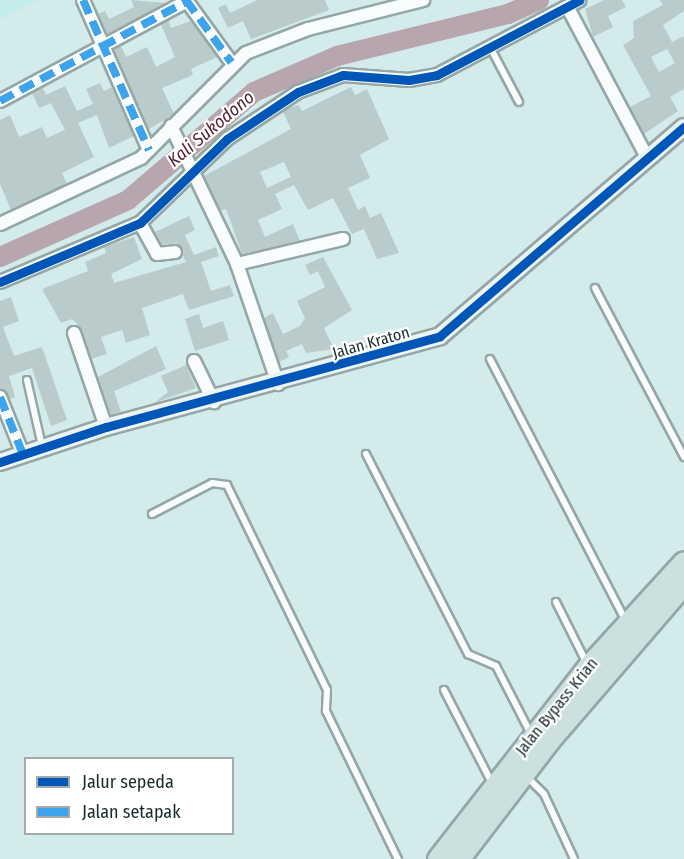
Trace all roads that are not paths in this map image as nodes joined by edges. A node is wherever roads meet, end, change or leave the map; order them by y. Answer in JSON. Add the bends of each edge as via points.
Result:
{"nodes":[{"id":1,"x":83,"y":0,"type":"edge"},
{"id":2,"x":423,"y":0,"type":"edge"},
{"id":3,"x":580,"y":0,"type":"edge"},
{"id":4,"x":186,"y":1,"type":"edge"},
{"id":5,"x":568,"y":8,"type":"junction"},
{"id":6,"x":104,"y":46,"type":"junction"},
{"id":7,"x":490,"y":47,"type":"junction"},
{"id":8,"x":231,"y":62,"type":"junction"},
{"id":9,"x":0,"y":101,"type":"edge"},
{"id":10,"x":519,"y":102,"type":"dead end"},
{"id":11,"x":684,"y":127,"type":"edge"},
{"id":12,"x":173,"y":130,"type":"junction"},
{"id":13,"x":149,"y":150,"type":"junction"},
{"id":14,"x":648,"y":159,"type":"junction"},
{"id":15,"x":195,"y":167,"type":"junction"},
{"id":16,"x":140,"y":223,"type":"junction"},
{"id":17,"x":0,"y":224,"type":"edge"},
{"id":18,"x":343,"y":239,"type":"dead end"},
{"id":19,"x":175,"y":252,"type":"dead end"},
{"id":20,"x":237,"y":264,"type":"junction"},
{"id":21,"x":0,"y":282,"type":"edge"},
{"id":22,"x":596,"y":288,"type":"dead end"},
{"id":23,"x":74,"y":333,"type":"dead end"},
{"id":24,"x":490,"y":359,"type":"dead end"},
{"id":25,"x":194,"y":361,"type":"dead end"},
{"id":26,"x":27,"y":380,"type":"dead end"},
{"id":27,"x":278,"y":384,"type":"junction"},
{"id":28,"x":0,"y":397,"type":"edge"},
{"id":29,"x":214,"y":402,"type":"junction"},
{"id":30,"x":106,"y":427,"type":"junction"},
{"id":31,"x":42,"y":446,"type":"junction"},
{"id":32,"x":21,"y":452,"type":"junction"},
{"id":33,"x":366,"y":454,"type":"dead end"},
{"id":34,"x":684,"y":458,"type":"edge"},
{"id":35,"x":0,"y":462,"type":"edge"},
{"id":36,"x":152,"y":514,"type":"dead end"},
{"id":37,"x":684,"y":562,"type":"edge"},
{"id":38,"x":684,"y":583,"type":"edge"},
{"id":39,"x":556,"y":602,"type":"dead end"},
{"id":40,"x":626,"y":622,"type":"junction"},
{"id":41,"x":588,"y":667,"type":"junction"},
{"id":42,"x":444,"y":690,"type":"dead end"},
{"id":43,"x":532,"y":736,"type":"junction"},
{"id":44,"x":523,"y":774,"type":"junction"},
{"id":45,"x":494,"y":787,"type":"junction"},
{"id":46,"x":398,"y":859,"type":"edge"},
{"id":47,"x":438,"y":859,"type":"edge"},
{"id":48,"x":458,"y":859,"type":"edge"},
{"id":49,"x":574,"y":859,"type":"edge"}],
"edges":[{"from":1,"to":6,"type":"street"},
{"from":2,"to":8,"type":"street","via":[[285,36]]},
{"from":3,"to":5,"type":"street"},
{"from":4,"to":6,"type":"street"},
{"from":4,"to":8,"type":"street"},
{"from":5,"to":7,"type":"street"},
{"from":5,"to":14,"type":"street"},
{"from":6,"to":9,"type":"street"},
{"from":6,"to":13,"type":"street"},
{"from":7,"to":10,"type":"lane"},
{"from":7,"to":15,"type":"street","via":[[428,78],[353,75],[322,80],[227,139]]},
{"from":8,"to":12,"type":"street"},
{"from":11,"to":14,"type":"street","name":"Jalan Kraton"},
{"from":12,"to":13,"type":"street"},
{"from":12,"to":15,"type":"street"},
{"from":13,"to":17,"type":"street","via":[[76,193]]},
{"from":14,"to":27,"type":"street","name":"Jalan Kraton","via":[[440,336]]},
{"from":15,"to":16,"type":"street"},
{"from":15,"to":20,"type":"street"},
{"from":16,"to":19,"type":"street","via":[[157,254]]},
{"from":16,"to":21,"type":"street"},
{"from":18,"to":20,"type":"street"},
{"from":20,"to":27,"type":"street"},
{"from":22,"to":34,"type":"lane"},
{"from":23,"to":30,"type":"street"},
{"from":24,"to":40,"type":"lane"},
{"from":25,"to":29,"type":"street"},
{"from":26,"to":31,"type":"lane"},
{"from":27,"to":29,"type":"street","name":"Jalan Kraton"},
{"from":28,"to":32,"type":"street"},
{"from":29,"to":30,"type":"street","name":"Jalan Kraton"},
{"from":30,"to":31,"type":"street","name":"Jalan Kraton"},
{"from":31,"to":32,"type":"street","name":"Jalan Kraton"},
{"from":32,"to":35,"type":"street","name":"Jalan Kraton"},
{"from":33,"to":43,"type":"lane","via":[[468,654],[496,666]]},
{"from":36,"to":46,"type":"lane","via":[[212,483],[226,485],[327,690],[326,711]]},
{"from":37,"to":40,"type":"highway","name":"Jalan Bypass Krian"},
{"from":38,"to":44,"type":"highway","name":"Jalan Bypass Krian"},
{"from":39,"to":41,"type":"lane"},
{"from":40,"to":41,"type":"highway","name":"Jalan Bypass Krian"},
{"from":41,"to":43,"type":"highway","name":"Jalan Bypass Krian"},
{"from":42,"to":45,"type":"lane"},
{"from":43,"to":45,"type":"highway","name":"Jalan Bypass Krian"},
{"from":44,"to":48,"type":"highway","name":"Jalan Bypass Krian"},
{"from":44,"to":49,"type":"lane","via":[[544,794]]},
{"from":45,"to":47,"type":"highway","name":"Jalan Bypass Krian"}]}
